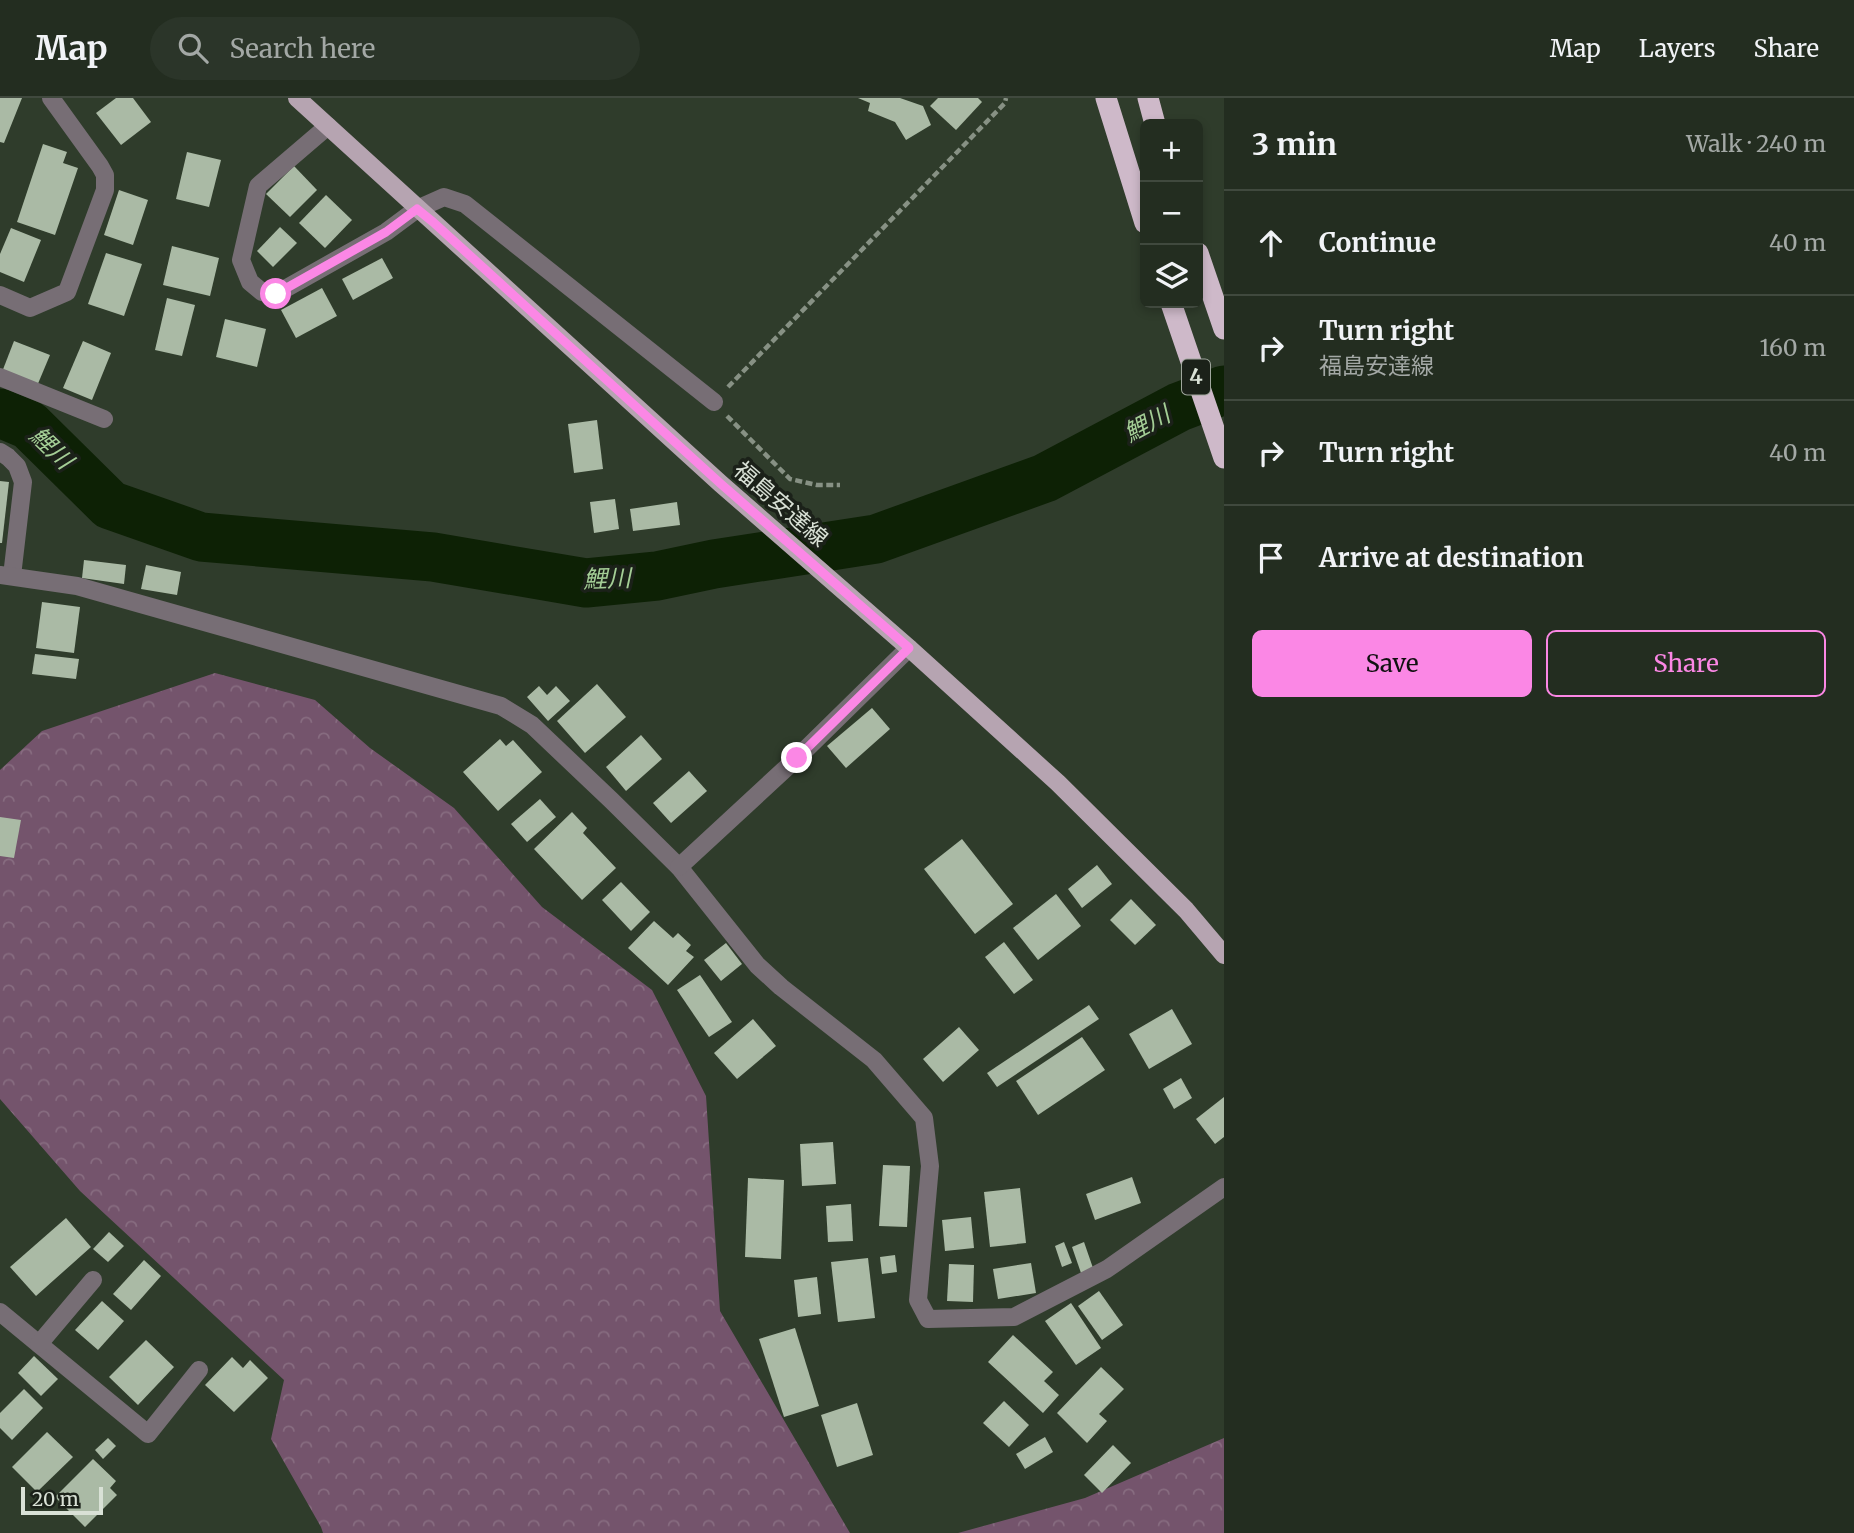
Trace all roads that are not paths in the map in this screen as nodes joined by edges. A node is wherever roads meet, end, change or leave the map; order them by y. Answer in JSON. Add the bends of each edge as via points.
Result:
{"nodes":[{"id":1,"x":51,"y":98,"type":"edge"},
{"id":2,"x":297,"y":98,"type":"edge"},
{"id":3,"x":1107,"y":98,"type":"edge"},
{"id":4,"x":1148,"y":98,"type":"edge"},
{"id":5,"x":1154,"y":119,"type":"edge"},
{"id":6,"x":328,"y":126,"type":"junction"},
{"id":7,"x":1140,"y":207,"type":"edge"},
{"id":8,"x":417,"y":209,"type":"junction"},
{"id":9,"x":1203,"y":267,"type":"edge"},
{"id":10,"x":0,"y":295,"type":"edge"},
{"id":11,"x":1173,"y":308,"type":"edge"},
{"id":12,"x":1224,"y":328,"type":"edge"},
{"id":13,"x":0,"y":377,"type":"edge"},
{"id":14,"x":714,"y":402,"type":"road end"},
{"id":15,"x":104,"y":419,"type":"dead end"},
{"id":16,"x":0,"y":452,"type":"edge"},
{"id":17,"x":1223,"y":454,"type":"edge"},
{"id":18,"x":6,"y":575,"type":"edge"},
{"id":19,"x":909,"y":648,"type":"junction"},
{"id":20,"x":679,"y":867,"type":"junction"},
{"id":21,"x":1224,"y":955,"type":"edge"},
{"id":22,"x":1224,"y":1187,"type":"edge"},
{"id":23,"x":93,"y":1280,"type":"dead end"},
{"id":24,"x":0,"y":1312,"type":"edge"},
{"id":25,"x":38,"y":1344,"type":"junction"},
{"id":26,"x":199,"y":1370,"type":"dead end"}],
"edges":[{"from":1,"to":10,"type":"street","via":[[100,166],[106,190],[67,292],[30,308]]},
{"from":2,"to":6,"type":"main road","name":"福島安達線"},
{"from":3,"to":7,"type":"highway"},
{"from":4,"to":5,"type":"highway"},
{"from":6,"to":8,"type":"main road","name":"福島安達線"},
{"from":6,"to":8,"type":"street","via":[[258,186],[241,260],[250,282],[262,292],[276,294],[386,232]]},
{"from":8,"to":14,"type":"street","via":[[444,197],[465,204]]},
{"from":8,"to":19,"type":"main road","name":"福島安達線"},
{"from":9,"to":12,"type":"highway","number":"4"},
{"from":11,"to":17,"type":"highway","number":"4"},
{"from":13,"to":15,"type":"street"},
{"from":16,"to":18,"type":"street","via":[[17,466],[23,482]]},
{"from":18,"to":20,"type":"street","via":[[77,586],[501,706],[532,725]]},
{"from":19,"to":20,"type":"street"},
{"from":19,"to":21,"type":"main road","name":"福島安達線","via":[[1058,783],[1186,910]]},
{"from":20,"to":22,"type":"street","via":[[757,965],[874,1060],[924,1118],[930,1166],[918,1300],[928,1319],[1014,1317],[1107,1269]]},
{"from":23,"to":25,"type":"street"},
{"from":24,"to":25,"type":"street"},
{"from":25,"to":26,"type":"street","via":[[148,1434]]}]}
